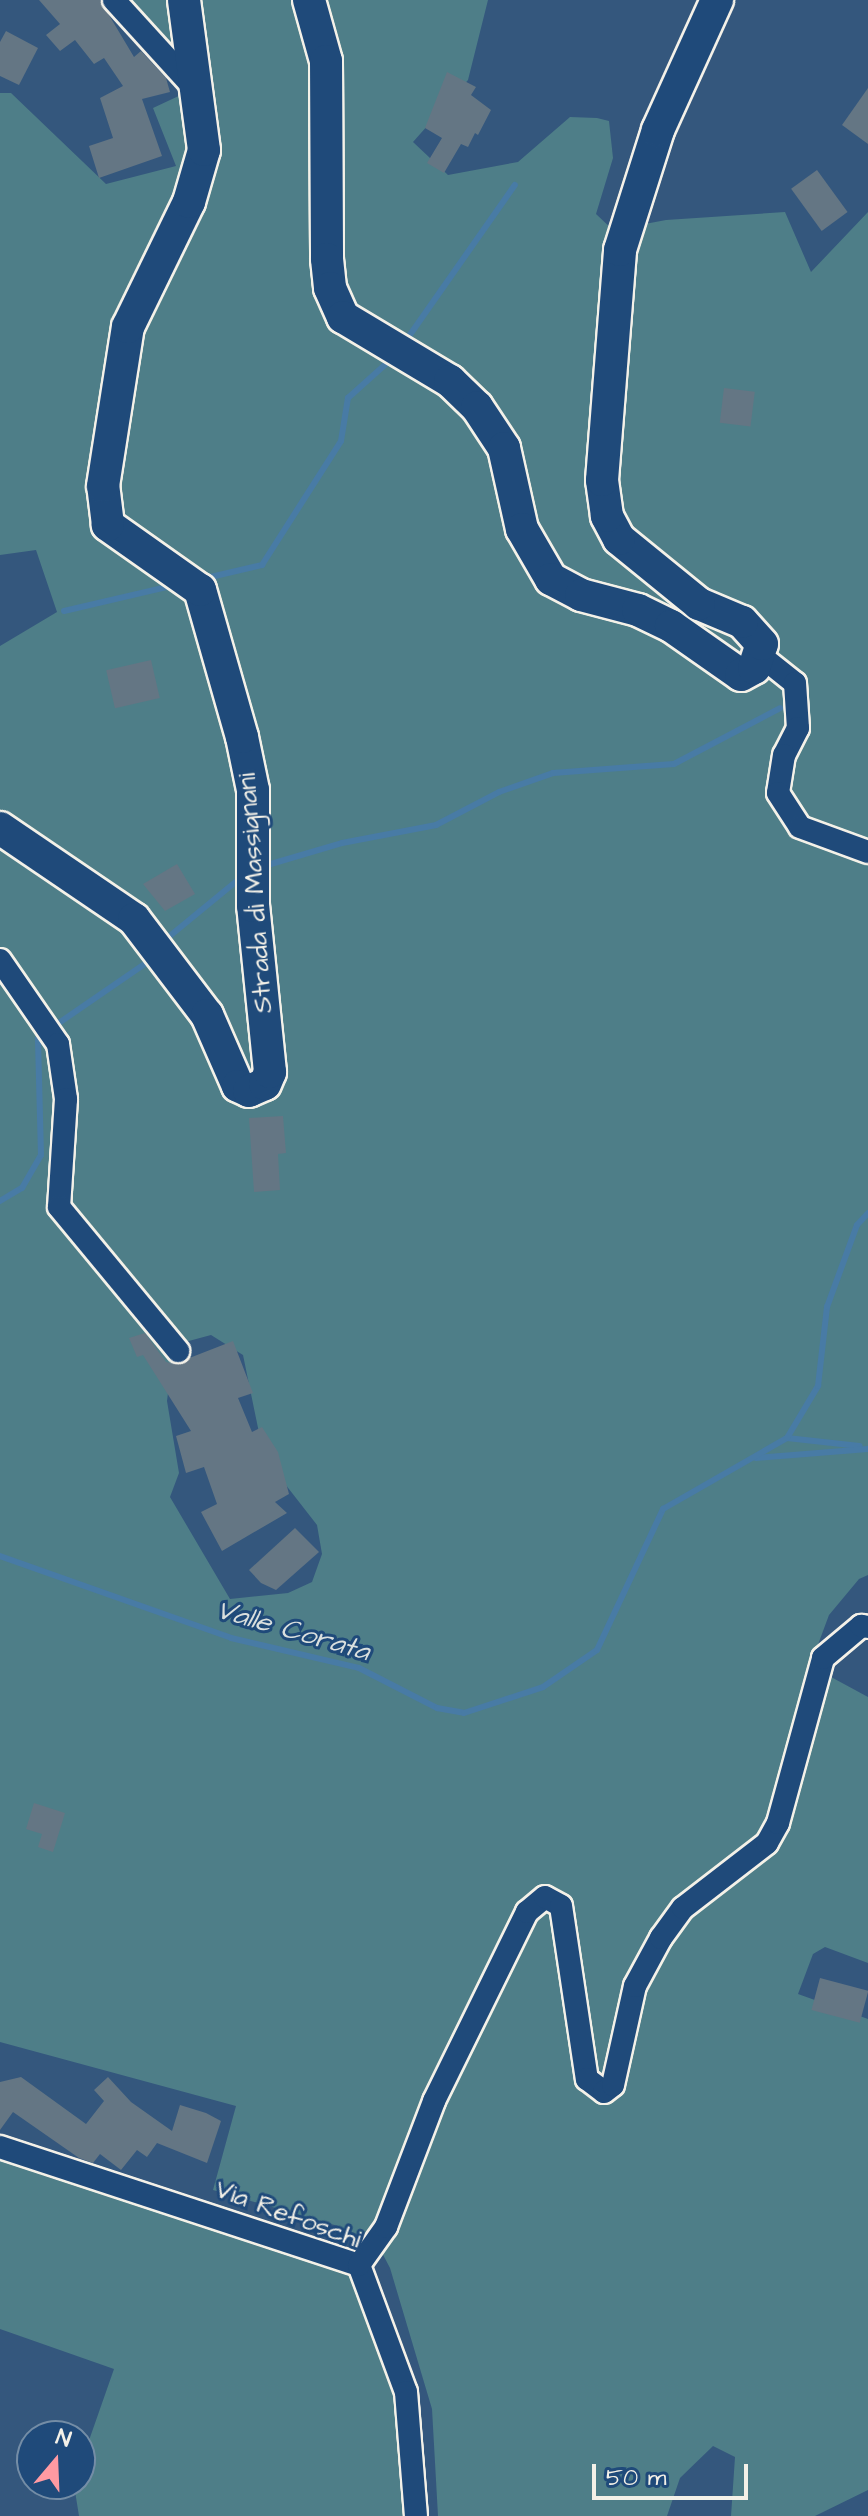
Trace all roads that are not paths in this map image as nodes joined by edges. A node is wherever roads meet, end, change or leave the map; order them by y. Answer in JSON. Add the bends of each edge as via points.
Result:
{"nodes":[{"id":1,"x":114,"y":0,"type":"edge"},
{"id":2,"x":184,"y":0,"type":"edge"},
{"id":3,"x":309,"y":0,"type":"edge"},
{"id":4,"x":717,"y":0,"type":"edge"},
{"id":5,"x":194,"y":88,"type":"junction"},
{"id":6,"x":758,"y":662,"type":"junction"},
{"id":7,"x":0,"y":828,"type":"edge"},
{"id":8,"x":868,"y":852,"type":"edge"},
{"id":9,"x":0,"y":960,"type":"edge"},
{"id":10,"x":178,"y":1351,"type":"dead end"},
{"id":11,"x":868,"y":1627,"type":"edge"},
{"id":12,"x":0,"y":2147,"type":"edge"},
{"id":13,"x":359,"y":2265,"type":"junction"},
{"id":14,"x":416,"y":2516,"type":"edge"}],
"edges":[{"from":1,"to":5,"type":"street"},
{"from":2,"to":5,"type":"street","name":"Strada di Massignani"},
{"from":3,"to":6,"type":"street","via":[[326,61],[327,259],[330,288],[343,317],[450,381],[477,407],[504,448],[522,529],[551,579],[581,595],[660,621],[741,675]]},
{"from":4,"to":6,"type":"street","via":[[658,130],[620,250],[602,480],[607,516],[619,539],[699,604],[752,631],[762,644]]},
{"from":5,"to":7,"type":"street","name":"Strada di Massignani","via":[[204,118],[204,150],[189,202],[128,327],[103,486],[108,525],[200,590],[242,737],[253,790],[253,906],[270,1072],[265,1084],[249,1091],[238,1086],[207,1015],[162,949],[134,919]]},
{"from":6,"to":8,"type":"street","via":[[795,683],[798,728],[784,755],[778,793],[800,827]]},
{"from":9,"to":10,"type":"street","via":[[58,1044],[66,1099],[59,1207]]},
{"from":11,"to":13,"type":"street","via":[[861,1626],[823,1658],[778,1823],[767,1843],[683,1908],[661,1938],[635,1986],[613,2085],[604,2092],[587,2079],[561,1906],[545,1897],[527,1912],[434,2101],[386,2227]]},
{"from":12,"to":13,"type":"street","name":"Via Refoschi"},
{"from":13,"to":14,"type":"street","name":"Via Refoschi","via":[[406,2392]]}]}
